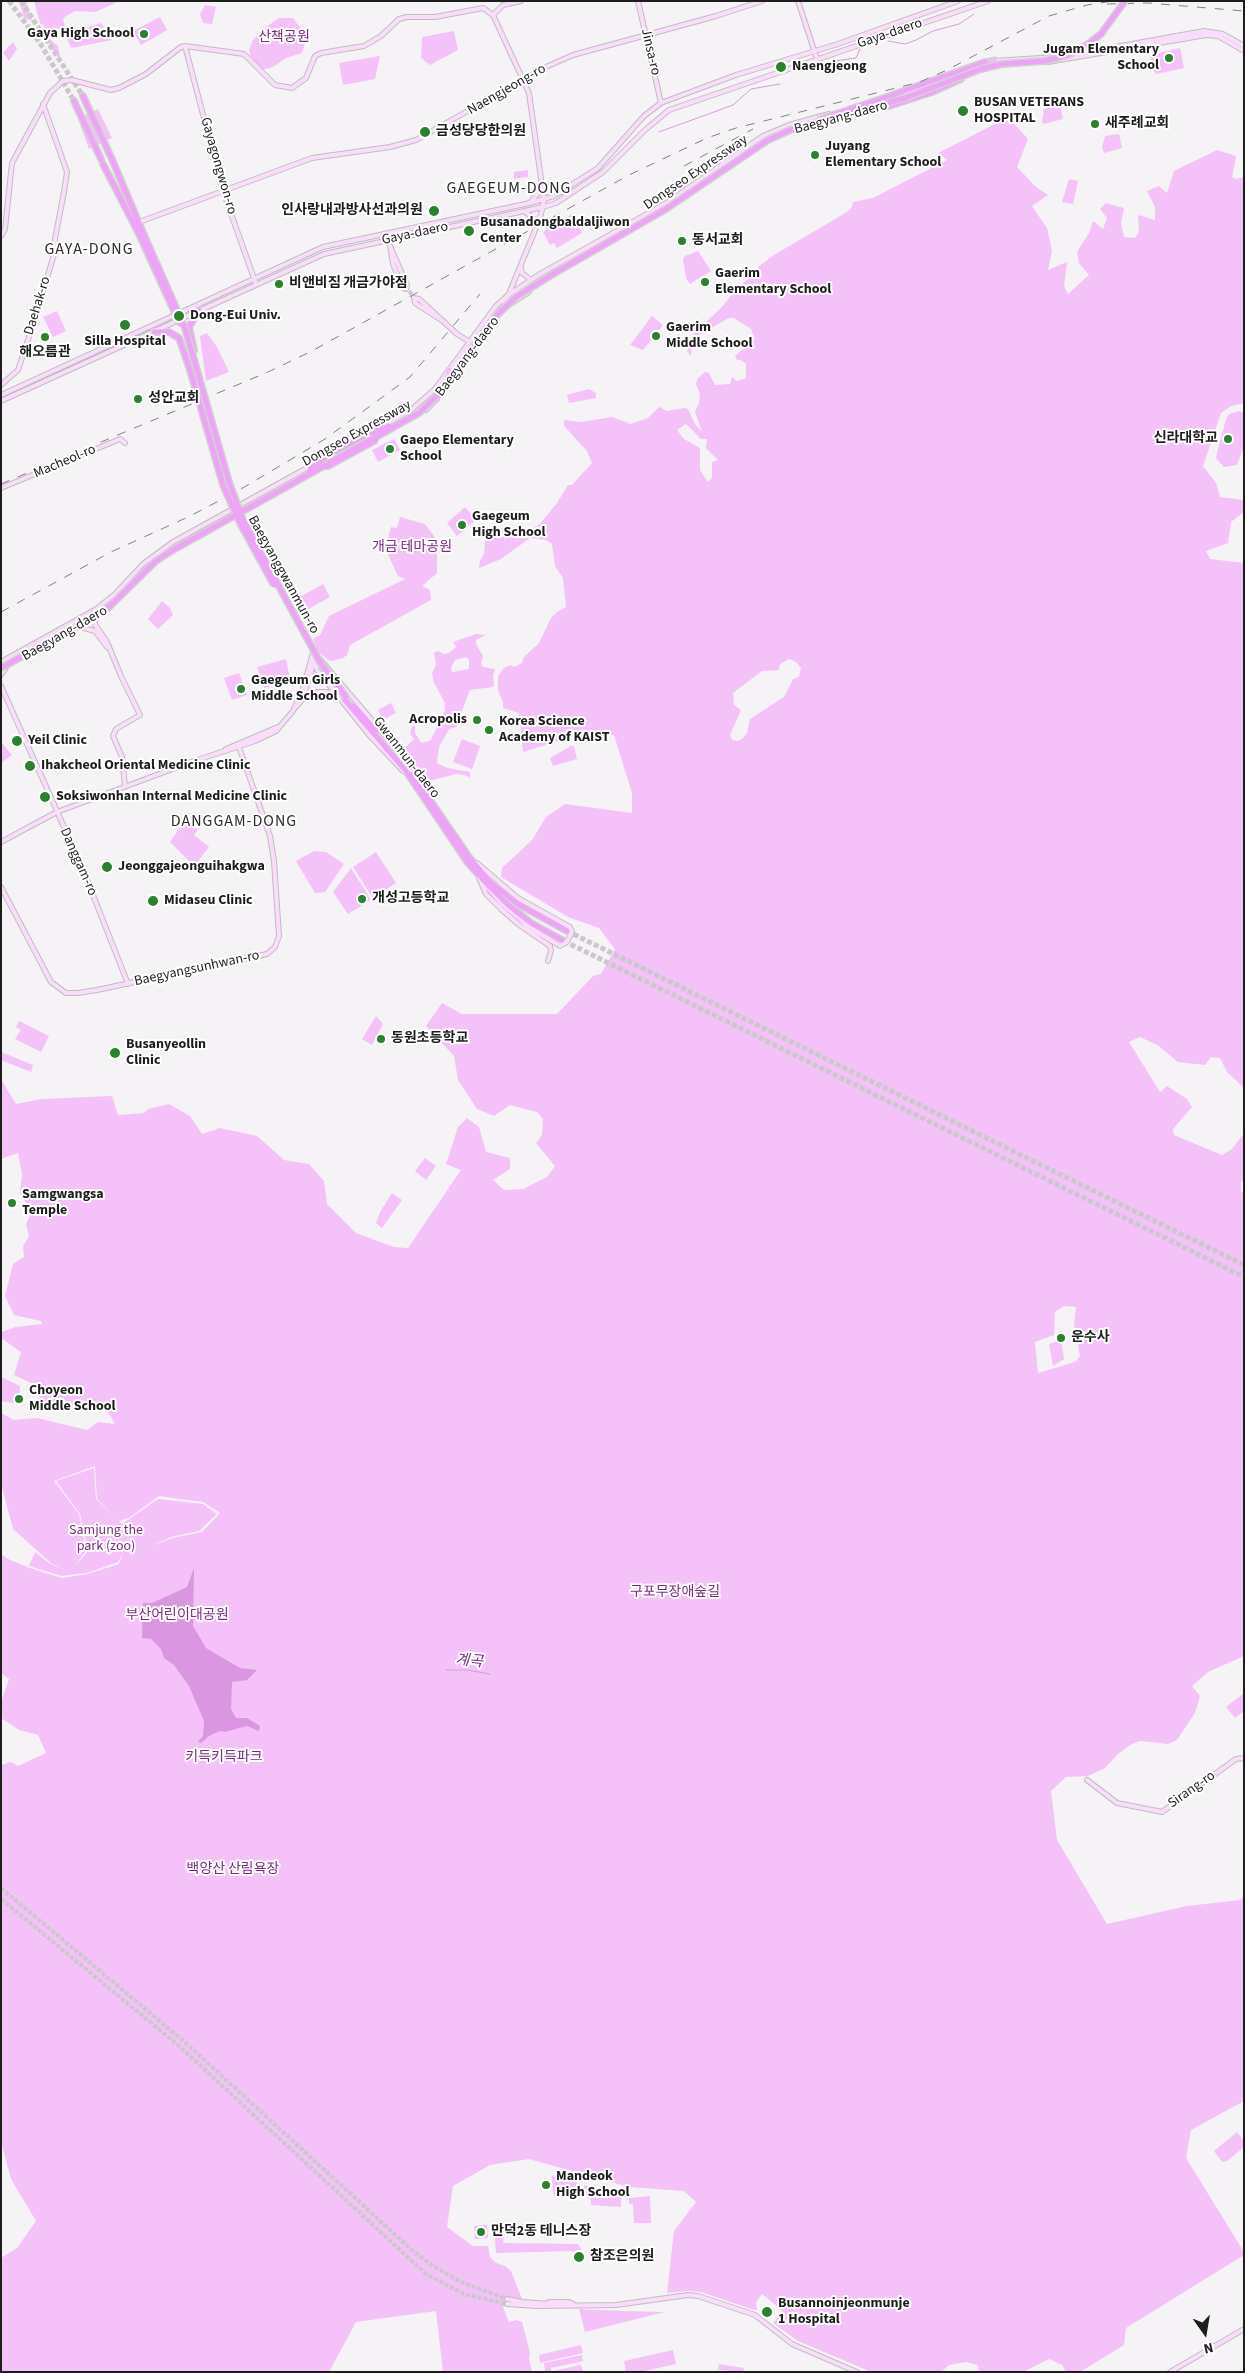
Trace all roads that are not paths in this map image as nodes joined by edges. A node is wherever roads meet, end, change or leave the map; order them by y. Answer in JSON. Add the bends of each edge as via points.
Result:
{"nodes":[{"id":1,"x":521,"y":1,"type":"edge"},
{"id":2,"x":638,"y":1,"type":"edge"},
{"id":3,"x":762,"y":1,"type":"edge"},
{"id":4,"x":798,"y":1,"type":"edge"},
{"id":5,"x":958,"y":1,"type":"edge"},
{"id":6,"x":975,"y":1,"type":"edge"},
{"id":7,"x":988,"y":1,"type":"edge"},
{"id":8,"x":1124,"y":1,"type":"edge"},
{"id":9,"x":964,"y":9,"type":"junction"},
{"id":10,"x":493,"y":15,"type":"junction"},
{"id":11,"x":646,"y":35,"type":"junction"},
{"id":12,"x":838,"y":44,"type":"junction"},
{"id":13,"x":185,"y":46,"type":"junction"},
{"id":14,"x":1244,"y":46,"type":"edge"},
{"id":15,"x":177,"y":51,"type":"junction"},
{"id":16,"x":814,"y":51,"type":"junction"},
{"id":17,"x":1244,"y":51,"type":"edge"},
{"id":18,"x":186,"y":53,"type":"junction"},
{"id":19,"x":830,"y":54,"type":"junction"},
{"id":20,"x":817,"y":58,"type":"junction"},
{"id":21,"x":985,"y":62,"type":"joint"},
{"id":22,"x":996,"y":63,"type":"junction"},
{"id":23,"x":985,"y":70,"type":"joint"},
{"id":24,"x":524,"y":79,"type":"junction"},
{"id":25,"x":701,"y":88,"type":"junction"},
{"id":26,"x":84,"y":96,"type":"tunnel mouth"},
{"id":27,"x":74,"y":101,"type":"tunnel mouth"},
{"id":28,"x":689,"y":102,"type":"junction"},
{"id":29,"x":661,"y":103,"type":"junction"},
{"id":30,"x":43,"y":104,"type":"junction"},
{"id":31,"x":850,"y":114,"type":"junction"},
{"id":32,"x":818,"y":120,"type":"junction"},
{"id":33,"x":542,"y":185,"type":"junction"},
{"id":34,"x":223,"y":191,"type":"junction"},
{"id":35,"x":562,"y":192,"type":"junction"},
{"id":36,"x":544,"y":200,"type":"junction"},
{"id":37,"x":530,"y":203,"type":"junction"},
{"id":38,"x":543,"y":208,"type":"junction"},
{"id":39,"x":524,"y":211,"type":"junction"},
{"id":40,"x":142,"y":221,"type":"dead end"},
{"id":41,"x":536,"y":227,"type":"junction"},
{"id":42,"x":386,"y":233,"type":"junction"},
{"id":43,"x":1,"y":236,"type":"edge"},
{"id":44,"x":142,"y":236,"type":"junction"},
{"id":45,"x":388,"y":239,"type":"junction"},
{"id":46,"x":390,"y":246,"type":"junction"},
{"id":47,"x":521,"y":268,"type":"junction"},
{"id":48,"x":254,"y":278,"type":"junction"},
{"id":49,"x":531,"y":280,"type":"junction"},
{"id":50,"x":256,"y":284,"type":"junction"},
{"id":51,"x":405,"y":288,"type":"junction"},
{"id":52,"x":512,"y":290,"type":"junction"},
{"id":53,"x":507,"y":296,"type":"junction"},
{"id":54,"x":519,"y":298,"type":"junction"},
{"id":55,"x":418,"y":301,"type":"tunnel mouth"},
{"id":56,"x":200,"y":310,"type":"junction"},
{"id":57,"x":501,"y":313,"type":"junction"},
{"id":58,"x":442,"y":321,"type":"junction"},
{"id":59,"x":150,"y":327,"type":"junction"},
{"id":60,"x":154,"y":332,"type":"junction"},
{"id":61,"x":470,"y":342,"type":"junction"},
{"id":62,"x":450,"y":370,"type":"junction"},
{"id":63,"x":456,"y":376,"type":"junction"},
{"id":64,"x":1,"y":385,"type":"edge"},
{"id":65,"x":1,"y":395,"type":"edge"},
{"id":66,"x":1,"y":401,"type":"edge"},
{"id":67,"x":390,"y":428,"type":"junction"},
{"id":68,"x":125,"y":443,"type":"dead end"},
{"id":69,"x":1,"y":488,"type":"edge"},
{"id":70,"x":245,"y":502,"type":"junction"},
{"id":71,"x":234,"y":506,"type":"junction"},
{"id":72,"x":248,"y":509,"type":"junction"},
{"id":73,"x":238,"y":515,"type":"junction"},
{"id":74,"x":218,"y":516,"type":"junction"},
{"id":75,"x":222,"y":524,"type":"junction"},
{"id":76,"x":97,"y":617,"type":"junction"},
{"id":77,"x":80,"y":627,"type":"junction"},
{"id":78,"x":109,"y":648,"type":"junction"},
{"id":79,"x":313,"y":653,"type":"junction"},
{"id":80,"x":2,"y":666,"type":"edge"},
{"id":81,"x":1,"y":675,"type":"edge"},
{"id":82,"x":1,"y":686,"type":"edge"},
{"id":83,"x":303,"y":699,"type":"junction"},
{"id":84,"x":344,"y":699,"type":"junction"},
{"id":85,"x":293,"y":711,"type":"junction"},
{"id":86,"x":278,"y":727,"type":"junction"},
{"id":87,"x":239,"y":747,"type":"junction"},
{"id":88,"x":225,"y":750,"type":"junction"},
{"id":89,"x":418,"y":785,"type":"junction"},
{"id":90,"x":125,"y":786,"type":"junction"},
{"id":91,"x":57,"y":812,"type":"junction"},
{"id":92,"x":1,"y":842,"type":"edge"},
{"id":93,"x":469,"y":860,"type":"junction"},
{"id":94,"x":479,"y":878,"type":"junction"},
{"id":95,"x":1,"y":887,"type":"edge"},
{"id":96,"x":566,"y":931,"type":"tunnel mouth"},
{"id":97,"x":560,"y":942,"type":"junction"},
{"id":98,"x":548,"y":961,"type":"dead end"},
{"id":99,"x":128,"y":984,"type":"junction"},
{"id":100,"x":1244,"y":1758,"type":"edge"},
{"id":101,"x":1087,"y":1780,"type":"dead end"},
{"id":102,"x":507,"y":2301,"type":"tunnel mouth"},
{"id":103,"x":531,"y":2301,"type":"dead end"},
{"id":104,"x":573,"y":2306,"type":"junction"},
{"id":105,"x":530,"y":2309,"type":"dead end"},
{"id":106,"x":1244,"y":2329,"type":"edge"},
{"id":107,"x":857,"y":2372,"type":"edge"},
{"id":108,"x":1170,"y":2372,"type":"edge"}],
"edges":[{"from":1,"to":10,"type":"main road","via":[[503,6]]},
{"from":2,"to":11,"type":"main road","name":"Jinsa-ro"},
{"from":3,"to":11,"type":"main road","name":"Naengjeong-ro"},
{"from":4,"to":16,"type":"main road"},
{"from":5,"to":12,"type":"main road","name":"Gaya-daero"},
{"from":6,"to":9,"type":"main road"},
{"from":7,"to":9,"type":"main road","name":"Gaya-daero"},
{"from":8,"to":31,"type":"highway","name":"Dongseo Expressway","bridge":true,"via":[[1101,34],[1068,55],[981,69],[935,88]]},
{"from":8,"to":32,"type":"highway","name":"Dongseo Expressway","bridge":true,"via":[[1106,25],[1069,52],[981,66],[927,88]]},
{"from":9,"to":19,"type":"main road","name":"Gaya-daero"},
{"from":10,"to":13,"type":"main road","via":[[483,8],[435,17],[399,19],[364,46],[315,56],[302,83],[286,89],[275,85],[244,54]]},
{"from":10,"to":24,"type":"main road"},
{"from":11,"to":24,"type":"main road","name":"Naengjeong-ro","via":[[573,55]]},
{"from":11,"to":29,"type":"main road","name":"Jinsa-ro"},
{"from":12,"to":16,"type":"main road","name":"Gaya-daero"},
{"from":12,"to":19,"type":"main road","via":[[827,49],[826,53]]},
{"from":13,"to":15,"type":"main road"},
{"from":13,"to":18,"type":"main road","name":"Gayagongwon-ro"},
{"from":14,"to":22,"type":"main road","name":"Baegyang-daero","via":[[1222,34],[1204,31],[1074,55]]},
{"from":15,"to":18,"type":"main road"},
{"from":15,"to":30,"type":"main road","via":[[146,74],[119,88],[111,90],[72,80],[63,81]]},
{"from":16,"to":20,"type":"main road"},
{"from":16,"to":25,"type":"main road","name":"Gaya-daero"},
{"from":17,"to":22,"type":"main road","name":"Baegyang-daero","via":[[1218,36],[1206,35],[1060,60]]},
{"from":18,"to":34,"type":"main road","name":"Gayagongwon-ro"},
{"from":19,"to":20,"type":"main road","name":"Gaya-daero"},
{"from":20,"to":28,"type":"main road","name":"Gaya-daero"},
{"from":21,"to":22,"type":"main road"},
{"from":21,"to":32,"type":"highway","bridge":true},
{"from":22,"to":23,"type":"main road"},
{"from":22,"to":49,"type":"main road","name":"Baegyang-daero","via":[[904,94],[773,131],[670,200]]},
{"from":22,"to":54,"type":"main road","name":"Baegyang-daero","via":[[908,99],[785,133],[664,212]]},
{"from":23,"to":31,"type":"highway","bridge":true,"via":[[901,102]]},
{"from":24,"to":33,"type":"main road","via":[[529,93]]},
{"from":24,"to":34,"type":"main road","name":"Naengjeong-ro","via":[[416,140],[312,158]]},
{"from":25,"to":28,"type":"main road","via":[[706,90],[706,94]]},
{"from":25,"to":29,"type":"main road","name":"Gaya-daero"},
{"from":26,"to":44,"type":"highway"},
{"from":27,"to":44,"type":"highway"},
{"from":28,"to":38,"type":"main road","name":"Gaya-daero","via":[[660,116],[592,182]]},
{"from":29,"to":35,"type":"main road","name":"Gaya-daero","via":[[644,116],[598,168]]},
{"from":30,"to":43,"type":"main road","via":[[12,163],[5,228]]},
{"from":30,"to":64,"type":"main road","name":"Daehak-ro","via":[[67,172],[55,251],[18,370]]},
{"from":31,"to":67,"type":"highway","name":"Dongseo Expressway","bridge":true,"via":[[790,130],[768,140],[666,209],[516,297],[498,315],[434,399],[419,413]]},
{"from":32,"to":67,"type":"highway","name":"Dongseo Expressway","bridge":true,"via":[[766,137],[664,207],[516,294],[494,314],[433,396]]},
{"from":33,"to":35,"type":"main road"},
{"from":33,"to":36,"type":"main road"},
{"from":33,"to":37,"type":"main road"},
{"from":34,"to":40,"type":"main road","name":"Naengjeong-ro"},
{"from":34,"to":48,"type":"main road","name":"Gayagongwon-ro"},
{"from":35,"to":36,"type":"main road","name":"Gaya-daero"},
{"from":36,"to":37,"type":"main road","name":"Gaya-daero"},
{"from":36,"to":38,"type":"main road"},
{"from":37,"to":42,"type":"main road","name":"Gaya-daero"},
{"from":38,"to":39,"type":"main road","name":"Gaya-daero"},
{"from":38,"to":41,"type":"main road","bridge":true},
{"from":39,"to":41,"type":"main road","bridge":true,"via":[[532,216]]},
{"from":39,"to":45,"type":"main road","name":"Gaya-daero"},
{"from":41,"to":47,"type":"main road","bridge":true},
{"from":42,"to":45,"type":"main road"},
{"from":42,"to":48,"type":"main road","name":"Gaya-daero","via":[[323,247]]},
{"from":44,"to":71,"type":"highway","bridge":true,"via":[[185,328]]},
{"from":45,"to":46,"type":"main road"},
{"from":45,"to":50,"type":"main road","name":"Gaya-daero","via":[[324,254]]},
{"from":46,"to":51,"type":"main road"},
{"from":46,"to":51,"type":"main road","via":[[393,264]]},
{"from":47,"to":49,"type":"main road"},
{"from":47,"to":52,"type":"main road"},
{"from":48,"to":50,"type":"main road","name":"Gayagongwon-ro"},
{"from":48,"to":59,"type":"main road","name":"Gaya-daero"},
{"from":49,"to":52,"type":"main road","name":"Baegyang-daero"},
{"from":50,"to":56,"type":"main road","name":"Gaya-daero"},
{"from":51,"to":58,"type":"main road"},
{"from":52,"to":53,"type":"main road"},
{"from":52,"to":54,"type":"main road"},
{"from":53,"to":57,"type":"main road"},
{"from":53,"to":61,"type":"main road","name":"Baegyang-daero"},
{"from":54,"to":57,"type":"main road","name":"Baegyang-daero"},
{"from":55,"to":58,"type":"main road"},
{"from":56,"to":60,"type":"main road","name":"Gaya-daero"},
{"from":56,"to":71,"type":"highway","bridge":true,"via":[[189,327]]},
{"from":57,"to":63,"type":"main road","name":"Baegyang-daero"},
{"from":58,"to":61,"type":"main road","bridge":true},
{"from":59,"to":60,"type":"main road","via":[[156,327]]},
{"from":59,"to":65,"type":"main road","name":"Gaya-daero"},
{"from":60,"to":66,"type":"main road","name":"Gaya-daero"},
{"from":60,"to":71,"type":"highway","bridge":true,"via":[[169,332],[179,338],[223,485]]},
{"from":61,"to":62,"type":"main road","name":"Baegyang-daero"},
{"from":62,"to":63,"type":"main road","via":[[447,380]]},
{"from":62,"to":70,"type":"main road","name":"Baegyang-daero","via":[[428,396],[405,414]]},
{"from":63,"to":72,"type":"main road","name":"Baegyang-daero","via":[[423,412]]},
{"from":67,"to":80,"type":"highway","name":"Dongseo Expressway","bridge":true,"via":[[165,551],[94,615]]},
{"from":68,"to":69,"type":"main road","name":"Macheol-ro","via":[[120,438]]},
{"from":70,"to":71,"type":"main road","name":"Baegyang-daero"},
{"from":70,"to":72,"type":"main road","via":[[242,506]]},
{"from":71,"to":73,"type":"main road","name":"Baegyanggwanmun-ro"},
{"from":71,"to":74,"type":"main road","name":"Baegyang-daero"},
{"from":71,"to":84,"type":"highway","name":"Gwanmun-daero","bridge":true,"via":[[320,662]]},
{"from":72,"to":73,"type":"main road","name":"Baegyang-daero"},
{"from":73,"to":75,"type":"main road","name":"Baegyang-daero"},
{"from":73,"to":79,"type":"main road","name":"Baegyanggwanmun-ro"},
{"from":74,"to":75,"type":"main road","via":[[224,520]]},
{"from":74,"to":80,"type":"main road","name":"Baegyang-daero","via":[[158,552],[95,610]]},
{"from":75,"to":76,"type":"main road","name":"Baegyang-daero","via":[[167,555]]},
{"from":76,"to":77,"type":"main road","name":"Baegyang-daero"},
{"from":76,"to":78,"type":"main road","via":[[94,623]]},
{"from":77,"to":78,"type":"main road","via":[[95,631]]},
{"from":77,"to":80,"type":"main road","name":"Baegyang-daero"},
{"from":78,"to":90,"type":"main road","via":[[140,715],[116,729],[113,736],[122,757]]},
{"from":79,"to":83,"type":"main road","via":[[312,672]]},
{"from":79,"to":84,"type":"main road","name":"Baegyanggwanmun-ro","via":[[317,670]]},
{"from":79,"to":85,"type":"main road"},
{"from":79,"to":89,"type":"main road","name":"Baegyanggwanmun-ro","via":[[326,664],[394,746],[412,769]]},
{"from":80,"to":81,"type":"main road"},
{"from":82,"to":91,"type":"main road","name":"Danggam-ro"},
{"from":83,"to":84,"type":"main road","via":[[320,692]]},
{"from":83,"to":85,"type":"main road"},
{"from":84,"to":89,"type":"highway","name":"Gwanmun-daero"},
{"from":85,"to":86,"type":"main road"},
{"from":86,"to":87,"type":"main road","via":[[270,734]]},
{"from":86,"to":88,"type":"main road"},
{"from":87,"to":88,"type":"main road"},
{"from":87,"to":99,"type":"main road","name":"Baegyangsunhwan-ro","via":[[270,836],[279,913],[277,943],[265,955]]},
{"from":88,"to":90,"type":"main road"},
{"from":89,"to":93,"type":"highway","name":"Gwanmun-daero"},
{"from":90,"to":91,"type":"main road"},
{"from":91,"to":92,"type":"main road"},
{"from":91,"to":99,"type":"main road","name":"Danggam-ro"},
{"from":93,"to":94,"type":"main road"},
{"from":93,"to":96,"type":"highway","via":[[501,892]]},
{"from":93,"to":97,"type":"highway","via":[[508,905]]},
{"from":93,"to":97,"type":"main road","via":[[518,898],[570,927],[572,932],[567,942],[562,946]]},
{"from":94,"to":97,"type":"main road","via":[[515,916],[543,937]]},
{"from":94,"to":98,"type":"main road","via":[[486,894],[501,909],[550,946]]},
{"from":95,"to":99,"type":"main road","name":"Baegyangsunhwan-ro","via":[[51,982],[58,989],[78,994]]},
{"from":100,"to":101,"type":"main road","name":"Sirang-ro","via":[[1236,1759],[1162,1812],[1117,1803]]},
{"from":102,"to":104,"type":"main road"},
{"from":103,"to":104,"type":"main road","via":[[569,2302]]},
{"from":104,"to":105,"type":"main road","via":[[569,2309]]},
{"from":104,"to":107,"type":"main road","via":[[616,2305],[688,2295],[707,2298],[755,2315],[792,2344]]},
{"from":106,"to":108,"type":"main road"}]}
